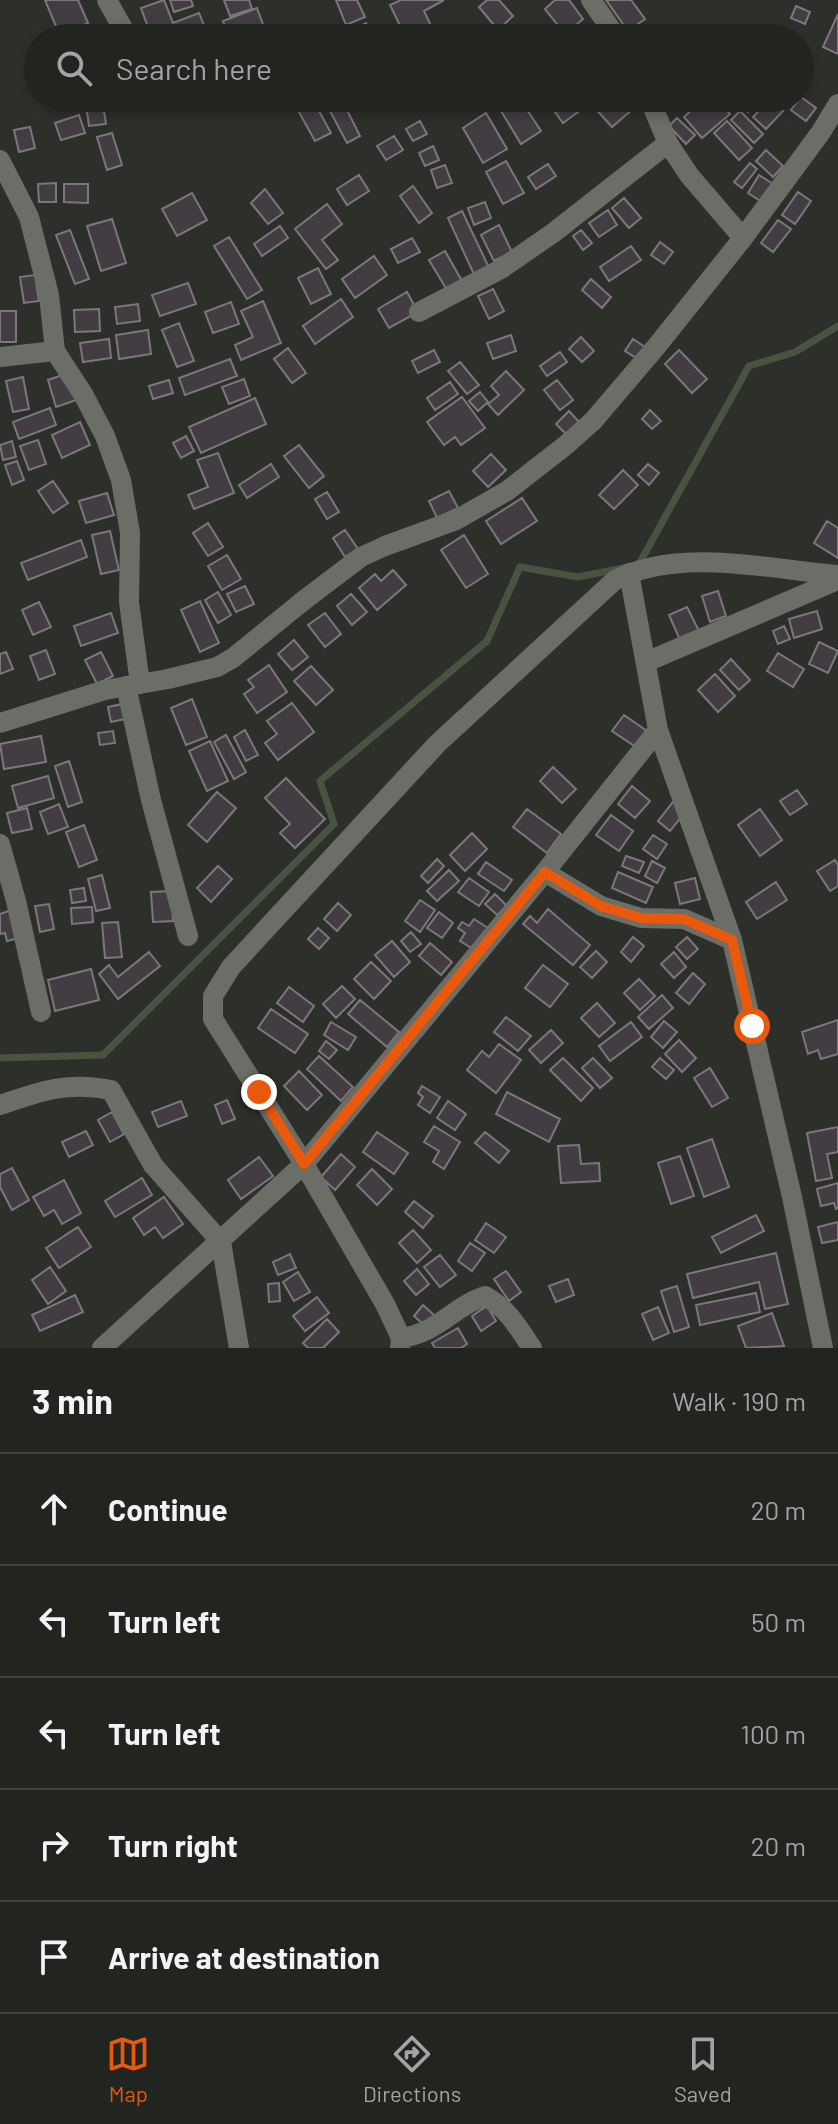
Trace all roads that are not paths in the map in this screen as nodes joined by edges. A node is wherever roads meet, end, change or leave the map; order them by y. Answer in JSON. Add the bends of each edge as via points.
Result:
{"nodes":[{"id":1,"x":107,"y":0,"type":"edge"},
{"id":2,"x":591,"y":0,"type":"edge"},
{"id":3,"x":120,"y":24,"type":"edge"},
{"id":4,"x":607,"y":24,"type":"edge"},
{"id":5,"x":838,"y":104,"type":"edge"},
{"id":6,"x":655,"y":112,"type":"edge"},
{"id":7,"x":668,"y":143,"type":"junction"},
{"id":8,"x":0,"y":160,"type":"edge"},
{"id":9,"x":743,"y":238,"type":"junction"},
{"id":10,"x":419,"y":312,"type":"dead end"},
{"id":11,"x":55,"y":351,"type":"junction"},
{"id":12,"x":0,"y":357,"type":"edge"},
{"id":13,"x":629,"y":573,"type":"junction"},
{"id":14,"x":838,"y":578,"type":"edge"},
{"id":15,"x":646,"y":662,"type":"junction"},
{"id":16,"x":133,"y":685,"type":"junction"},
{"id":17,"x":0,"y":723,"type":"edge"},
{"id":18,"x":658,"y":730,"type":"junction"},
{"id":19,"x":0,"y":844,"type":"edge"},
{"id":20,"x":545,"y":872,"type":"junction"},
{"id":21,"x":188,"y":936,"type":"dead end"},
{"id":22,"x":732,"y":940,"type":"junction"},
{"id":23,"x":41,"y":1012,"type":"dead end"},
{"id":24,"x":0,"y":1105,"type":"edge"},
{"id":25,"x":304,"y":1164,"type":"junction"},
{"id":26,"x":221,"y":1242,"type":"junction"},
{"id":27,"x":400,"y":1343,"type":"edge"},
{"id":28,"x":102,"y":1348,"type":"edge"},
{"id":29,"x":239,"y":1348,"type":"edge"},
{"id":30,"x":532,"y":1348,"type":"edge"},
{"id":31,"x":823,"y":1348,"type":"edge"}],
"edges":[{"from":1,"to":3,"type":"street"},
{"from":2,"to":4,"type":"street"},
{"from":5,"to":9,"type":"street"},
{"from":6,"to":7,"type":"street"},
{"from":7,"to":9,"type":"street"},
{"from":7,"to":10,"type":"street","via":[[514,260]]},
{"from":8,"to":11,"type":"street","via":[[29,217],[49,295]]},
{"from":9,"to":16,"type":"street","via":[[593,421],[507,491],[456,520],[361,557],[217,667]]},
{"from":11,"to":12,"type":"street"},
{"from":11,"to":16,"type":"street","via":[[105,436],[121,480],[130,533]]},
{"from":13,"to":14,"type":"street","via":[[674,562],[716,563]]},
{"from":13,"to":15,"type":"street"},
{"from":13,"to":25,"type":"street","via":[[591,601],[437,744],[231,967],[213,996],[213,1019]]},
{"from":14,"to":15,"type":"street"},
{"from":15,"to":18,"type":"street"},
{"from":16,"to":17,"type":"street"},
{"from":16,"to":21,"type":"street","via":[[151,800]]},
{"from":18,"to":20,"type":"street"},
{"from":18,"to":22,"type":"street"},
{"from":19,"to":23,"type":"street"},
{"from":20,"to":22,"type":"street","via":[[601,906],[641,918],[684,919]]},
{"from":20,"to":25,"type":"street"},
{"from":22,"to":31,"type":"street"},
{"from":24,"to":26,"type":"street","via":[[71,1086],[111,1090],[153,1165]]},
{"from":25,"to":26,"type":"street"},
{"from":25,"to":27,"type":"street","via":[[385,1304]]},
{"from":26,"to":28,"type":"street"},
{"from":26,"to":29,"type":"street"},
{"from":27,"to":30,"type":"street","via":[[434,1329],[485,1296],[511,1315]]}]}
